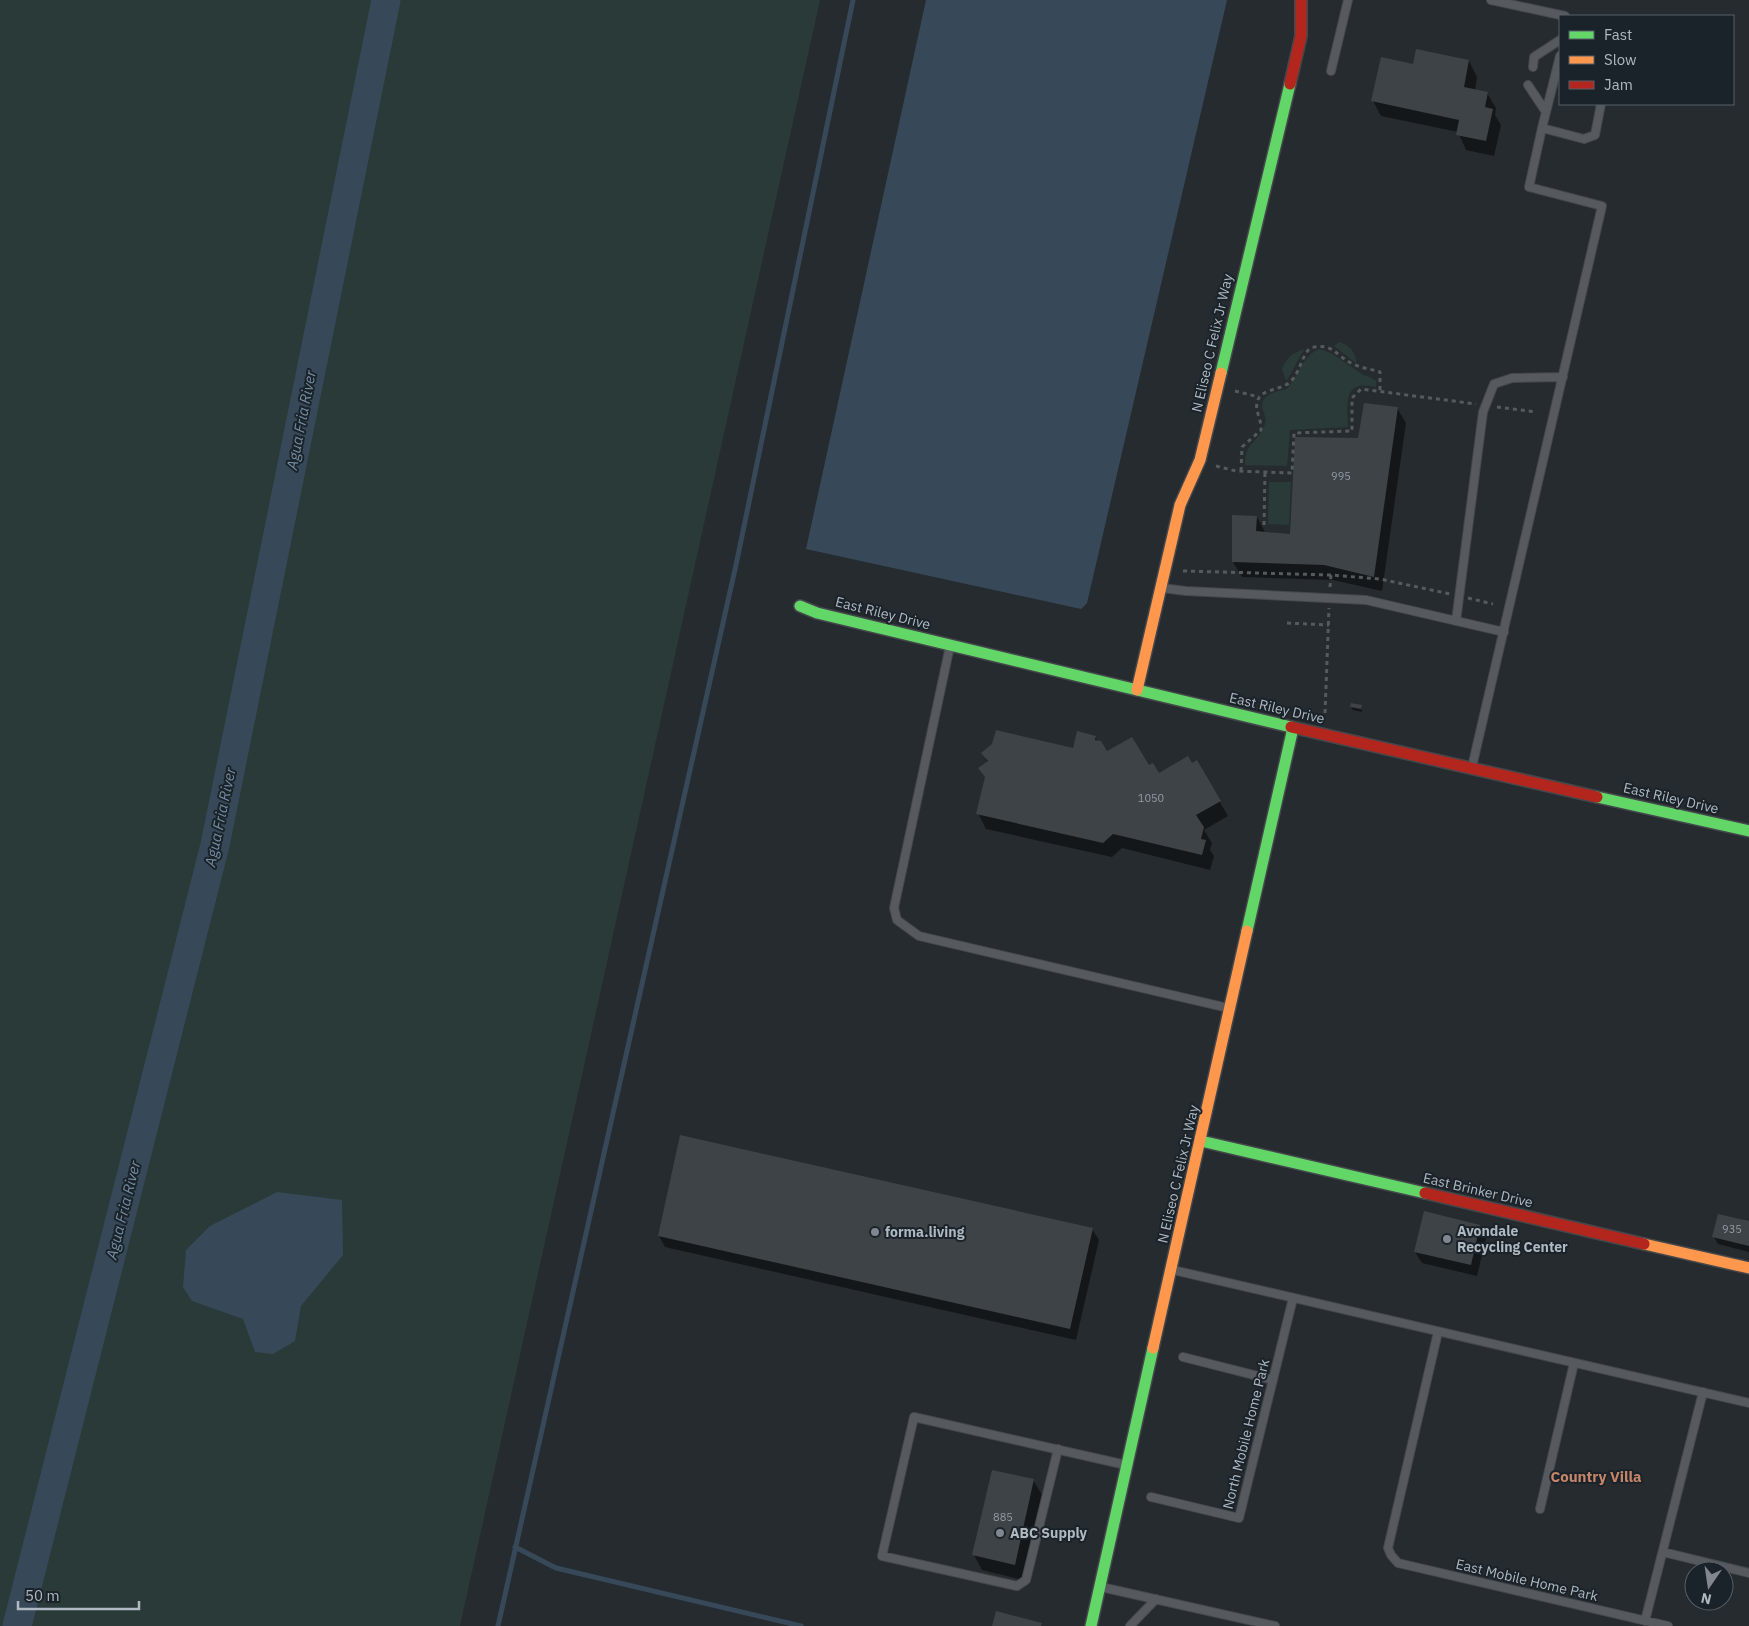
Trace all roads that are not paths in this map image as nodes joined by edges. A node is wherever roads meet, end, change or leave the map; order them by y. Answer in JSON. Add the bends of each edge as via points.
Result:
{"nodes":[{"id":1,"x":1301,"y":0,"type":"edge"},
{"id":2,"x":1348,"y":0,"type":"edge"},
{"id":3,"x":1491,"y":0,"type":"edge"},
{"id":4,"x":1560,"y":15,"type":"edge"},
{"id":5,"x":1559,"y":41,"type":"edge"},
{"id":6,"x":1559,"y":60,"type":"edge"},
{"id":7,"x":1533,"y":67,"type":"dead end"},
{"id":8,"x":1330,"y":71,"type":"dead end"},
{"id":9,"x":1528,"y":85,"type":"dead end"},
{"id":10,"x":1601,"y":105,"type":"edge"},
{"id":11,"x":1546,"y":112,"type":"junction"},
{"id":12,"x":1542,"y":128,"type":"junction"},
{"id":13,"x":1563,"y":377,"type":"junction"},
{"id":14,"x":1160,"y":588,"type":"junction"},
{"id":15,"x":800,"y":606,"type":"dead end"},
{"id":16,"x":1456,"y":621,"type":"junction"},
{"id":17,"x":1504,"y":632,"type":"junction"},
{"id":18,"x":950,"y":645,"type":"junction"},
{"id":19,"x":1137,"y":690,"type":"junction"},
{"id":20,"x":1293,"y":728,"type":"junction"},
{"id":21,"x":1472,"y":768,"type":"junction"},
{"id":22,"x":1749,"y":831,"type":"edge"},
{"id":23,"x":1230,"y":1008,"type":"junction"},
{"id":24,"x":1201,"y":1141,"type":"junction"},
{"id":25,"x":1749,"y":1268,"type":"edge"},
{"id":26,"x":1171,"y":1269,"type":"junction"},
{"id":27,"x":1292,"y":1298,"type":"junction"},
{"id":28,"x":1438,"y":1332,"type":"junction"},
{"id":29,"x":1183,"y":1357,"type":"dead end"},
{"id":30,"x":1574,"y":1363,"type":"junction"},
{"id":31,"x":1273,"y":1380,"type":"junction"},
{"id":32,"x":1703,"y":1392,"type":"junction"},
{"id":33,"x":1749,"y":1403,"type":"edge"},
{"id":34,"x":1058,"y":1449,"type":"junction"},
{"id":35,"x":1128,"y":1465,"type":"junction"},
{"id":36,"x":1151,"y":1497,"type":"dead end"},
{"id":37,"x":1540,"y":1509,"type":"dead end"},
{"id":38,"x":1663,"y":1552,"type":"junction"},
{"id":39,"x":1749,"y":1573,"type":"edge"},
{"id":40,"x":1100,"y":1586,"type":"junction"},
{"id":41,"x":1156,"y":1599,"type":"junction"},
{"id":42,"x":1646,"y":1621,"type":"junction"},
{"id":43,"x":1091,"y":1626,"type":"edge"},
{"id":44,"x":1130,"y":1626,"type":"edge"},
{"id":45,"x":1274,"y":1626,"type":"edge"},
{"id":46,"x":1668,"y":1626,"type":"edge"}],
"edges":[{"from":1,"to":14,"type":"street","name":"N Eliseo C Felix Jr Way","via":[[1301,36],[1200,460],[1180,505]]},
{"from":2,"to":8,"type":"lane"},
{"from":3,"to":4,"type":"lane"},
{"from":5,"to":7,"type":"lane","via":[[1534,57]]},
{"from":6,"to":11,"type":"lane"},
{"from":9,"to":11,"type":"lane"},
{"from":10,"to":12,"type":"lane","via":[[1595,134],[1584,139]]},
{"from":11,"to":12,"type":"lane"},
{"from":12,"to":13,"type":"lane","via":[[1529,187],[1602,206]]},
{"from":13,"to":16,"type":"lane","via":[[1512,378],[1494,384],[1485,406]]},
{"from":13,"to":17,"type":"lane"},
{"from":14,"to":16,"type":"lane","via":[[1366,600]]},
{"from":14,"to":19,"type":"street","name":"N Eliseo C Felix Jr Way"},
{"from":15,"to":18,"type":"street","name":"East Riley Drive"},
{"from":16,"to":17,"type":"lane"},
{"from":17,"to":21,"type":"lane"},
{"from":18,"to":19,"type":"street","name":"East Riley Drive"},
{"from":18,"to":23,"type":"lane","via":[[894,908],[896,920],[919,936]]},
{"from":19,"to":20,"type":"street","name":"East Riley Drive"},
{"from":20,"to":21,"type":"street","name":"East Riley Drive"},
{"from":20,"to":23,"type":"street","name":"N Eliseo C Felix Jr Way"},
{"from":21,"to":22,"type":"street","name":"East Riley Drive"},
{"from":23,"to":24,"type":"street","name":"N Eliseo C Felix Jr Way"},
{"from":24,"to":25,"type":"street","name":"East Brinker Drive"},
{"from":24,"to":26,"type":"street","name":"N Eliseo C Felix Jr Way"},
{"from":26,"to":27,"type":"lane"},
{"from":26,"to":35,"type":"street","name":"N Eliseo C Felix Jr Way"},
{"from":27,"to":28,"type":"lane"},
{"from":27,"to":31,"type":"lane","name":"North Mobile Home Park"},
{"from":28,"to":30,"type":"lane"},
{"from":28,"to":42,"type":"lane","name":"East Mobile Home Park","via":[[1388,1548],[1391,1555],[1398,1562]]},
{"from":29,"to":31,"type":"lane"},
{"from":30,"to":32,"type":"lane"},
{"from":30,"to":37,"type":"lane"},
{"from":31,"to":36,"type":"lane","name":"North Mobile Home Park","via":[[1239,1518]]},
{"from":32,"to":33,"type":"lane"},
{"from":32,"to":38,"type":"lane"},
{"from":34,"to":34,"type":"lane","via":[[914,1417],[882,1556],[1017,1586],[1026,1580]]},
{"from":34,"to":35,"type":"lane"},
{"from":35,"to":40,"type":"street","name":"N Eliseo C Felix Jr Way"},
{"from":38,"to":39,"type":"lane"},
{"from":38,"to":42,"type":"lane"},
{"from":40,"to":41,"type":"lane"},
{"from":40,"to":43,"type":"street","name":"N Eliseo C Felix Jr Way"},
{"from":41,"to":44,"type":"lane"},
{"from":41,"to":45,"type":"lane"},
{"from":42,"to":46,"type":"lane","name":"East Mobile Home Park"}]}
